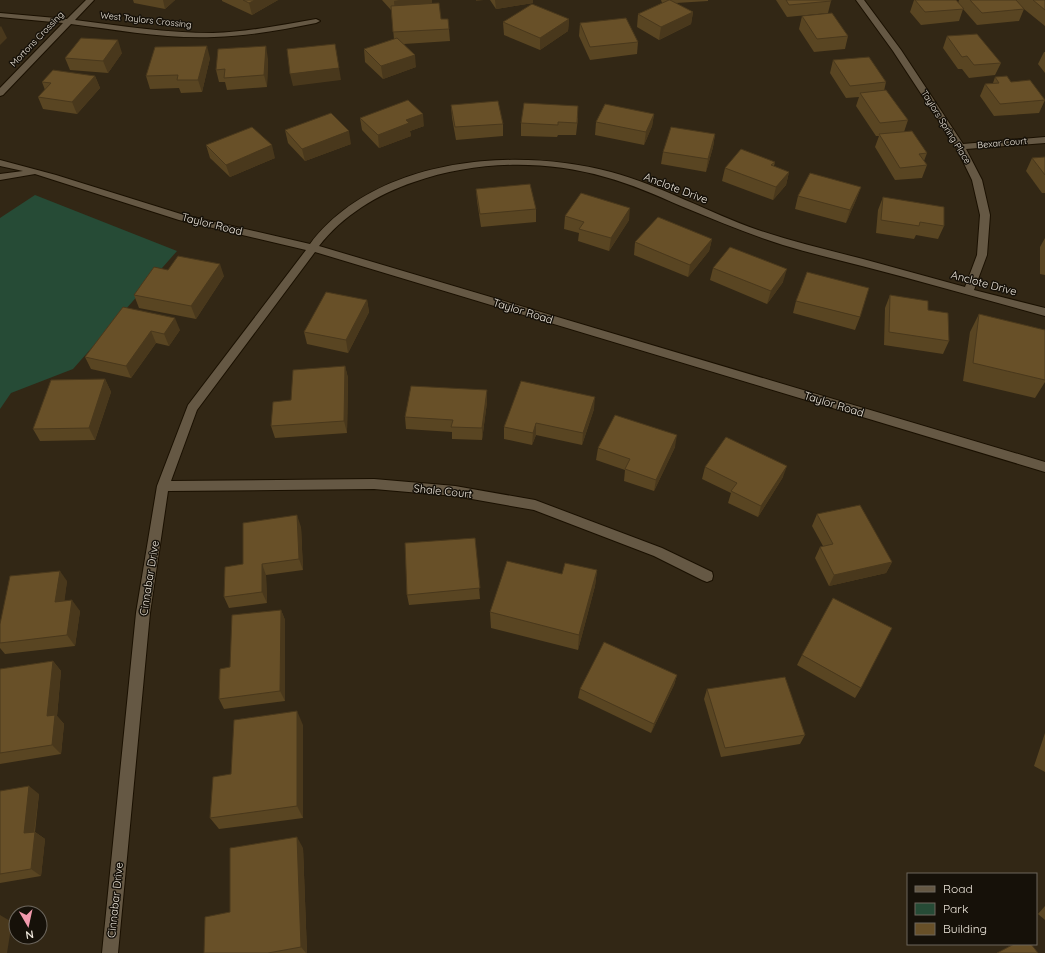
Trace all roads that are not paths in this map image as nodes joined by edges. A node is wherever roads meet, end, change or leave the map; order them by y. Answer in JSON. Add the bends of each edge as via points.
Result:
{"nodes":[{"id":1,"x":90,"y":0,"type":"edge"},
{"id":2,"x":860,"y":0,"type":"edge"},
{"id":3,"x":0,"y":15,"type":"edge"},
{"id":4,"x":68,"y":21,"type":"junction"},
{"id":5,"x":316,"y":21,"type":"dead end"},
{"id":6,"x":0,"y":93,"type":"edge"},
{"id":7,"x":1045,"y":140,"type":"edge"},
{"id":8,"x":960,"y":147,"type":"junction"},
{"id":9,"x":0,"y":163,"type":"edge"},
{"id":10,"x":40,"y":172,"type":"junction"},
{"id":11,"x":0,"y":177,"type":"edge"},
{"id":12,"x":313,"y":248,"type":"junction"},
{"id":13,"x":968,"y":292,"type":"junction"},
{"id":14,"x":1045,"y":312,"type":"edge"},
{"id":15,"x":1045,"y":467,"type":"edge"},
{"id":16,"x":163,"y":486,"type":"junction"},
{"id":17,"x":707,"y":576,"type":"dead end"},
{"id":18,"x":110,"y":953,"type":"edge"}],
"edges":[{"from":1,"to":4,"type":"street","name":"Mortons Crossing"},
{"from":2,"to":8,"type":"street","name":"Taylors Spring Place"},
{"from":3,"to":4,"type":"street","name":"West Taylors Crossing"},
{"from":4,"to":5,"type":"street","name":"West Taylors Crossing","via":[[162,33],[201,35],[252,32]]},
{"from":4,"to":6,"type":"street","name":"Mortons Crossing"},
{"from":7,"to":8,"type":"street","name":"Bexar Court"},
{"from":8,"to":13,"type":"street","name":"Taylors Spring Place","via":[[977,180],[985,215],[982,256]]},
{"from":9,"to":10,"type":"street","name":"Taylor Road"},
{"from":10,"to":11,"type":"street"},
{"from":10,"to":12,"type":"street","name":"Taylor Road","via":[[140,205]]},
{"from":12,"to":13,"type":"street","name":"Anclote Drive","via":[[323,234],[348,212],[373,196],[404,182],[469,166],[501,162],[537,162],[572,166],[610,175],[774,239]]},
{"from":12,"to":15,"type":"street","name":"Taylor Road"},
{"from":12,"to":16,"type":"street","name":"Cinnabar Drive","via":[[192,408]]},
{"from":13,"to":14,"type":"street","name":"Anclote Drive"},
{"from":16,"to":17,"type":"street","name":"Shale Court","via":[[374,484],[455,491],[535,505],[658,552]]},
{"from":16,"to":18,"type":"street","name":"Cinnabar Drive","via":[[143,613]]}]}
